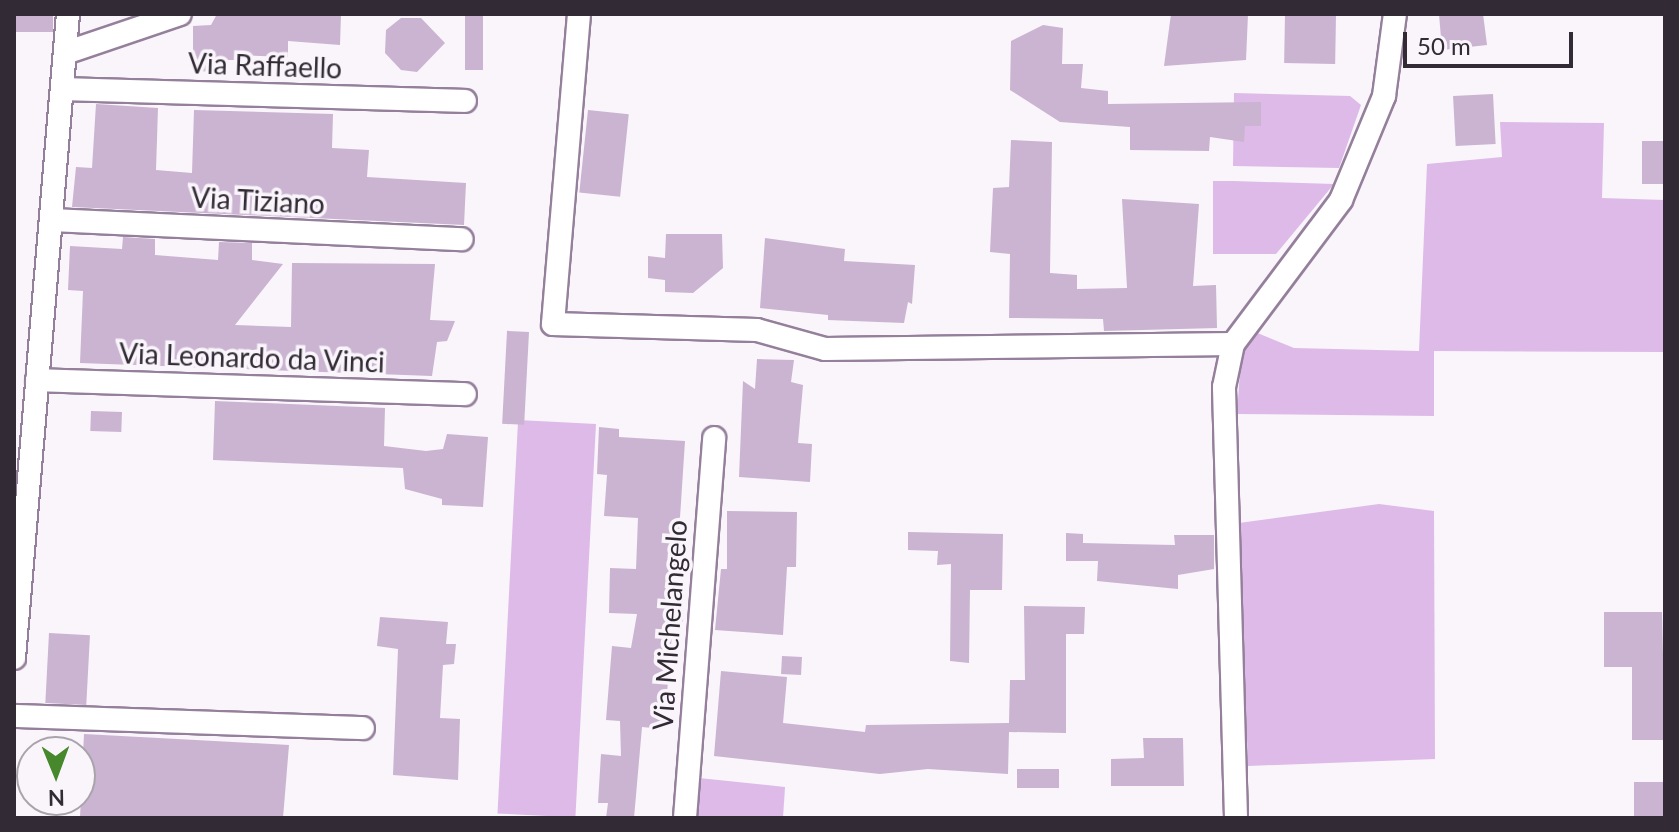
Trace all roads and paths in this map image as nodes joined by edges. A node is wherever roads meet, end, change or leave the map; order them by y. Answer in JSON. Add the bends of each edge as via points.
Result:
{"nodes":[{"id":1,"x":68,"y":14,"type":"edge"},
{"id":2,"x":180,"y":14,"type":"edge"},
{"id":3,"x":579,"y":14,"type":"edge"},
{"id":4,"x":1395,"y":14,"type":"edge"},
{"id":5,"x":68,"y":52,"type":"junction"},
{"id":6,"x":64,"y":89,"type":"junction"},
{"id":7,"x":465,"y":101,"type":"dead end"},
{"id":8,"x":52,"y":220,"type":"junction"},
{"id":9,"x":462,"y":239,"type":"dead end"},
{"id":10,"x":1233,"y":344,"type":"junction"},
{"id":11,"x":37,"y":380,"type":"junction"},
{"id":12,"x":465,"y":394,"type":"dead end"},
{"id":13,"x":714,"y":438,"type":"dead end"},
{"id":14,"x":14,"y":658,"type":"edge"},
{"id":15,"x":14,"y":716,"type":"edge"},
{"id":16,"x":363,"y":728,"type":"dead end"},
{"id":17,"x":685,"y":818,"type":"edge"},
{"id":18,"x":1236,"y":818,"type":"edge"}],
"edges":[{"from":1,"to":5,"type":"street"},
{"from":2,"to":5,"type":"street"},
{"from":3,"to":10,"type":"street","via":[[553,324],[757,330],[825,349]]},
{"from":4,"to":10,"type":"street","via":[[1384,96],[1341,200]]},
{"from":5,"to":6,"type":"street"},
{"from":6,"to":7,"type":"street","name":"Via Raffaello"},
{"from":6,"to":8,"type":"street"},
{"from":8,"to":9,"type":"street","name":"Via Tiziano"},
{"from":8,"to":11,"type":"street"},
{"from":10,"to":18,"type":"street","via":[[1224,387]]},
{"from":11,"to":12,"type":"street","name":"Via Leonardo da Vinci"},
{"from":11,"to":14,"type":"street"},
{"from":13,"to":17,"type":"street","name":"Via Michelangelo"},
{"from":15,"to":16,"type":"street"}]}
